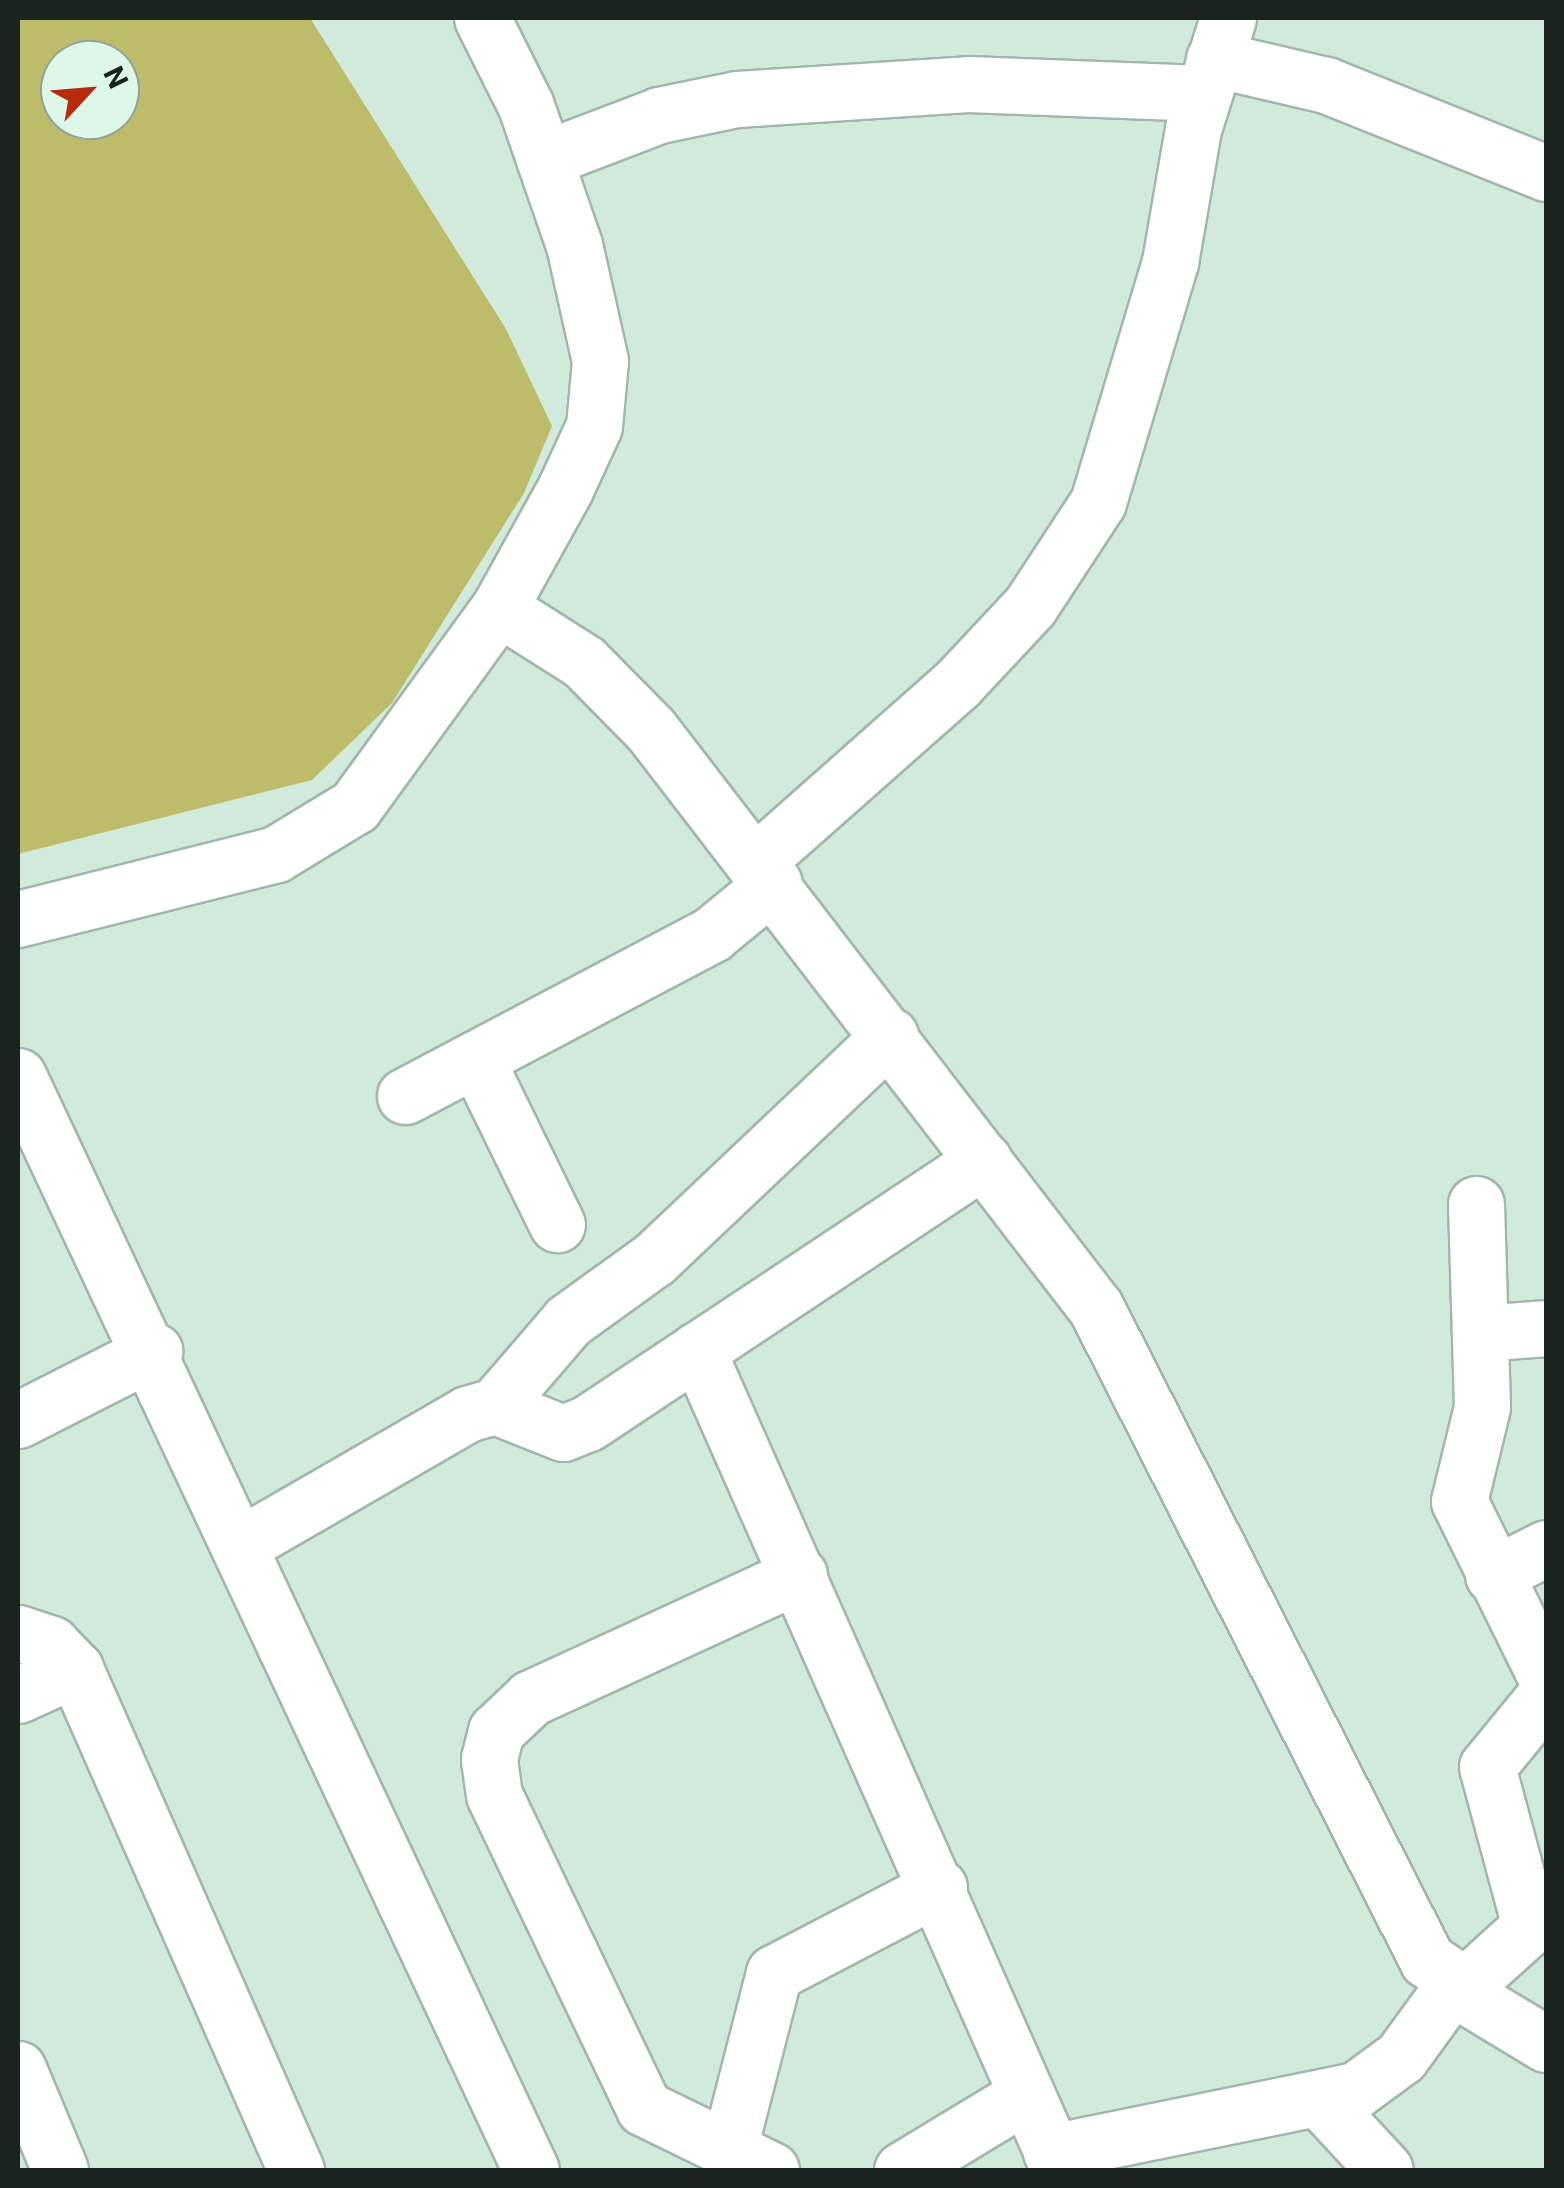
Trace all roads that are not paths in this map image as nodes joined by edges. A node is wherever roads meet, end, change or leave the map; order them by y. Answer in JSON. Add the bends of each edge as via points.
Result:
{"nodes":[{"id":1,"x":482,"y":18,"type":"edge"},
{"id":2,"x":1215,"y":56,"type":"edge"},
{"id":3,"x":544,"y":159,"type":"junction"},
{"id":4,"x":1546,"y":172,"type":"edge"},
{"id":5,"x":499,"y":608,"type":"junction"},
{"id":6,"x":765,"y":872,"type":"junction"},
{"id":7,"x":18,"y":918,"type":"edge"},
{"id":8,"x":890,"y":1036,"type":"junction"},
{"id":9,"x":476,"y":1059,"type":"junction"},
{"id":10,"x":18,"y":1076,"type":"edge"},
{"id":11,"x":405,"y":1096,"type":"dead end"},
{"id":12,"x":984,"y":1160,"type":"junction"},
{"id":13,"x":1476,"y":1204,"type":"dead end"},
{"id":14,"x":558,"y":1224,"type":"dead end"},
{"id":15,"x":1546,"y":1328,"type":"edge"},
{"id":16,"x":1480,"y":1333,"type":"junction"},
{"id":17,"x":154,"y":1350,"type":"junction"},
{"id":18,"x":696,"y":1350,"type":"junction"},
{"id":19,"x":495,"y":1406,"type":"junction"},
{"id":20,"x":18,"y":1420,"type":"edge"},
{"id":21,"x":242,"y":1544,"type":"junction"},
{"id":22,"x":1546,"y":1548,"type":"edge"},
{"id":23,"x":1493,"y":1574,"type":"junction"},
{"id":24,"x":799,"y":1575,"type":"junction"},
{"id":25,"x":18,"y":1633,"type":"edge"},
{"id":26,"x":74,"y":1670,"type":"junction"},
{"id":27,"x":1546,"y":1677,"type":"edge"},
{"id":28,"x":1546,"y":1694,"type":"edge"},
{"id":29,"x":18,"y":1695,"type":"edge"},
{"id":30,"x":940,"y":1887,"type":"junction"},
{"id":31,"x":1538,"y":1919,"type":"edge"},
{"id":32,"x":1457,"y":1980,"type":"junction"},
{"id":33,"x":1546,"y":2044,"type":"edge"},
{"id":34,"x":18,"y":2069,"type":"edge"},
{"id":35,"x":1024,"y":2096,"type":"junction"},
{"id":36,"x":1323,"y":2102,"type":"junction"},
{"id":37,"x":749,"y":2161,"type":"edge"},
{"id":38,"x":1055,"y":2161,"type":"edge"},
{"id":39,"x":60,"y":2170,"type":"edge"},
{"id":40,"x":296,"y":2170,"type":"edge"},
{"id":41,"x":531,"y":2170,"type":"edge"},
{"id":42,"x":902,"y":2170,"type":"edge"},
{"id":43,"x":1385,"y":2170,"type":"edge"}],
"edges":[{"from":1,"to":3,"type":"street"},
{"from":2,"to":3,"type":"street","via":[[968,84],[736,100],[659,115]]},
{"from":2,"to":4,"type":"street","via":[[1326,85]]},
{"from":2,"to":6,"type":"street","via":[[1170,262],[1098,502],[1030,606]]},
{"from":3,"to":5,"type":"street","via":[[574,245],[601,394],[565,489]]},
{"from":5,"to":6,"type":"street","via":[[584,662]]},
{"from":5,"to":7,"type":"street","via":[[355,806],[320,833],[276,854]]},
{"from":6,"to":8,"type":"street"},
{"from":6,"to":9,"type":"street","via":[[712,934]]},
{"from":8,"to":12,"type":"street"},
{"from":8,"to":19,"type":"street","via":[[654,1260],[568,1321]]},
{"from":9,"to":11,"type":"street"},
{"from":9,"to":14,"type":"street"},
{"from":10,"to":17,"type":"street"},
{"from":12,"to":18,"type":"street"},
{"from":12,"to":32,"type":"street","via":[[1096,1308],[1419,1946]]},
{"from":13,"to":16,"type":"street"},
{"from":15,"to":16,"type":"street"},
{"from":16,"to":23,"type":"street","via":[[1480,1434],[1458,1501]]},
{"from":17,"to":20,"type":"street"},
{"from":17,"to":21,"type":"street"},
{"from":18,"to":19,"type":"street","via":[[562,1433]]},
{"from":18,"to":24,"type":"street"},
{"from":19,"to":21,"type":"street"},
{"from":21,"to":41,"type":"street"},
{"from":22,"to":23,"type":"street"},
{"from":23,"to":27,"type":"street"},
{"from":24,"to":30,"type":"street"},
{"from":24,"to":37,"type":"street","via":[[530,1698],[496,1731],[489,1759],[494,1795],[644,2108]]},
{"from":25,"to":26,"type":"street","via":[[51,1644]]},
{"from":26,"to":29,"type":"street"},
{"from":26,"to":40,"type":"street"},
{"from":28,"to":31,"type":"street","via":[[1487,1767]]},
{"from":30,"to":35,"type":"street"},
{"from":30,"to":37,"type":"street","via":[[774,1973]]},
{"from":31,"to":32,"type":"street","via":[[1483,1973]]},
{"from":32,"to":33,"type":"street","via":[[1463,1994]]},
{"from":32,"to":36,"type":"street","via":[[1400,2057]]},
{"from":34,"to":39,"type":"street"},
{"from":35,"to":38,"type":"street"},
{"from":35,"to":42,"type":"street"},
{"from":36,"to":38,"type":"street"},
{"from":36,"to":43,"type":"street"}]}
